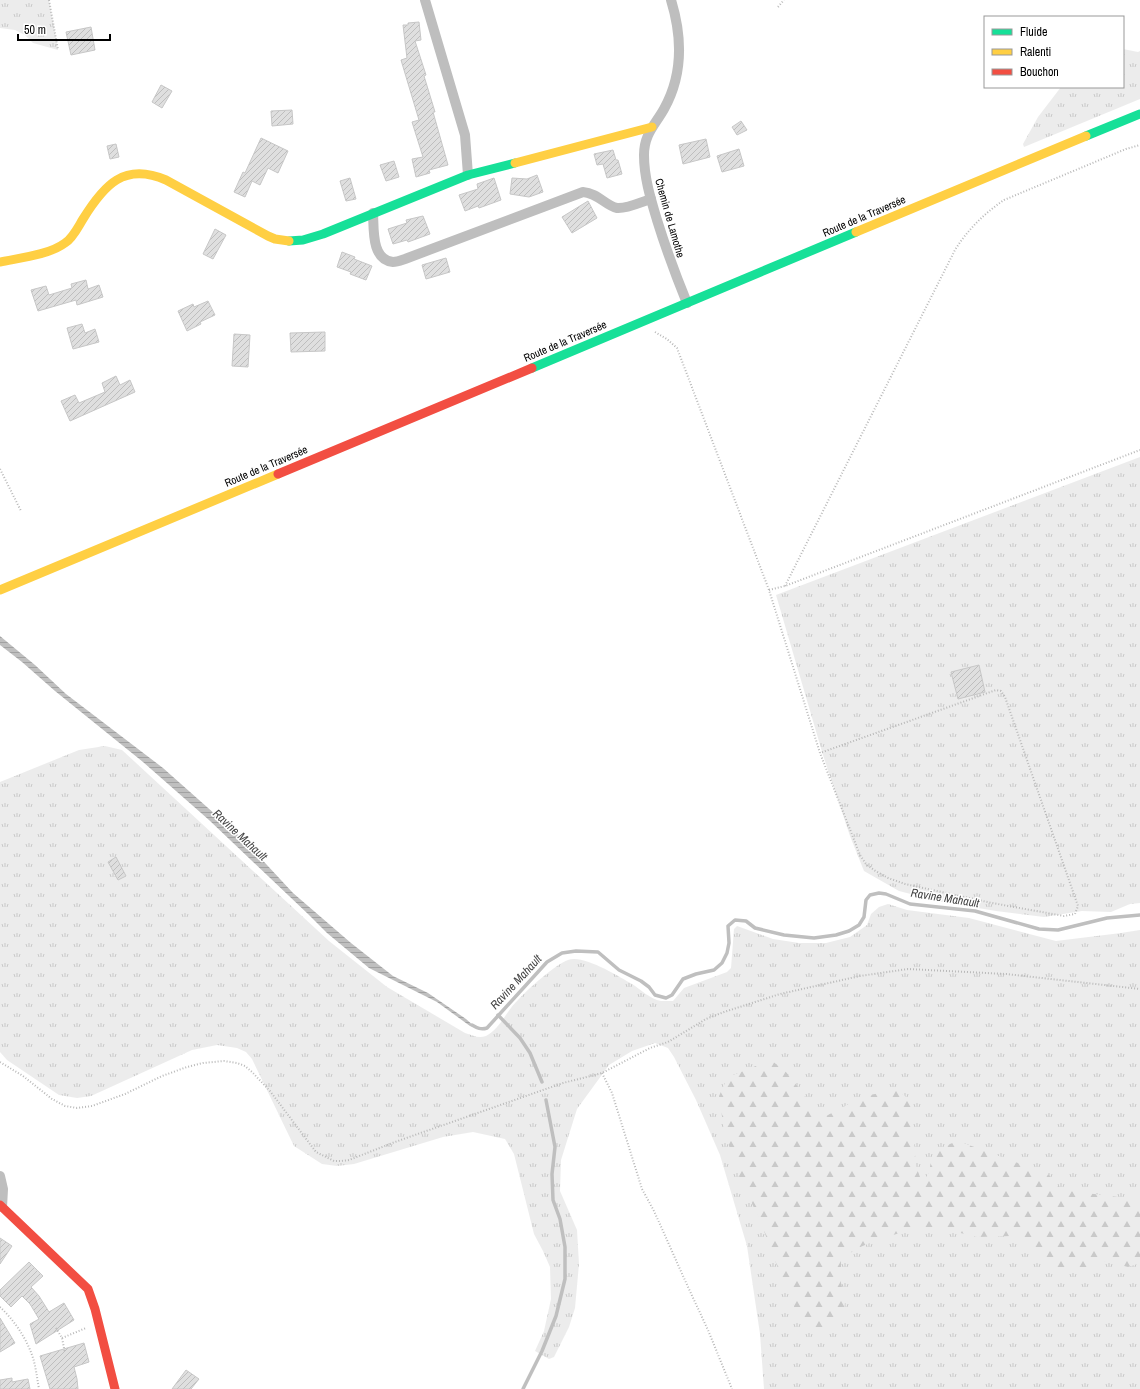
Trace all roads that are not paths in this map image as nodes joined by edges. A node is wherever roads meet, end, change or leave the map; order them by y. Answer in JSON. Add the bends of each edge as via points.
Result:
{"nodes":[{"id":1,"x":425,"y":0,"type":"edge"},
{"id":2,"x":671,"y":0,"type":"edge"},
{"id":3,"x":1140,"y":114,"type":"edge"},
{"id":4,"x":652,"y":127,"type":"junction"},
{"id":5,"x":468,"y":175,"type":"junction"},
{"id":6,"x":651,"y":199,"type":"junction"},
{"id":7,"x":373,"y":214,"type":"junction"},
{"id":8,"x":0,"y":262,"type":"edge"},
{"id":9,"x":687,"y":303,"type":"junction"},
{"id":10,"x":0,"y":590,"type":"edge"},
{"id":11,"x":0,"y":1176,"type":"edge"},
{"id":12,"x":1,"y":1206,"type":"edge"},
{"id":13,"x":115,"y":1389,"type":"edge"}],
"edges":[{"from":1,"to":5,"type":"street","via":[[465,135]]},
{"from":2,"to":4,"type":"street","name":"Chemin de Lamothe","via":[[678,34],[678,72],[664,109]]},
{"from":3,"to":9,"type":"main road","name":"Route de la Traversée"},
{"from":4,"to":5,"type":"main road"},
{"from":4,"to":6,"type":"street","name":"Chemin de Lamothe","via":[[644,155]]},
{"from":5,"to":7,"type":"main road"},
{"from":6,"to":7,"type":"street","via":[[616,208],[590,192],[583,192],[393,262],[379,253]]},
{"from":6,"to":9,"type":"street","name":"Chemin de Lamothe"},
{"from":7,"to":8,"type":"main road","via":[[315,237],[293,241],[278,240],[169,180],[136,173],[117,178],[98,194],[71,237],[63,245]]},
{"from":9,"to":10,"type":"main road","name":"Route de la Traversée"},
{"from":11,"to":12,"type":"street","via":[[3,1189]]},
{"from":12,"to":13,"type":"main road","via":[[88,1289],[96,1309]]}]}
